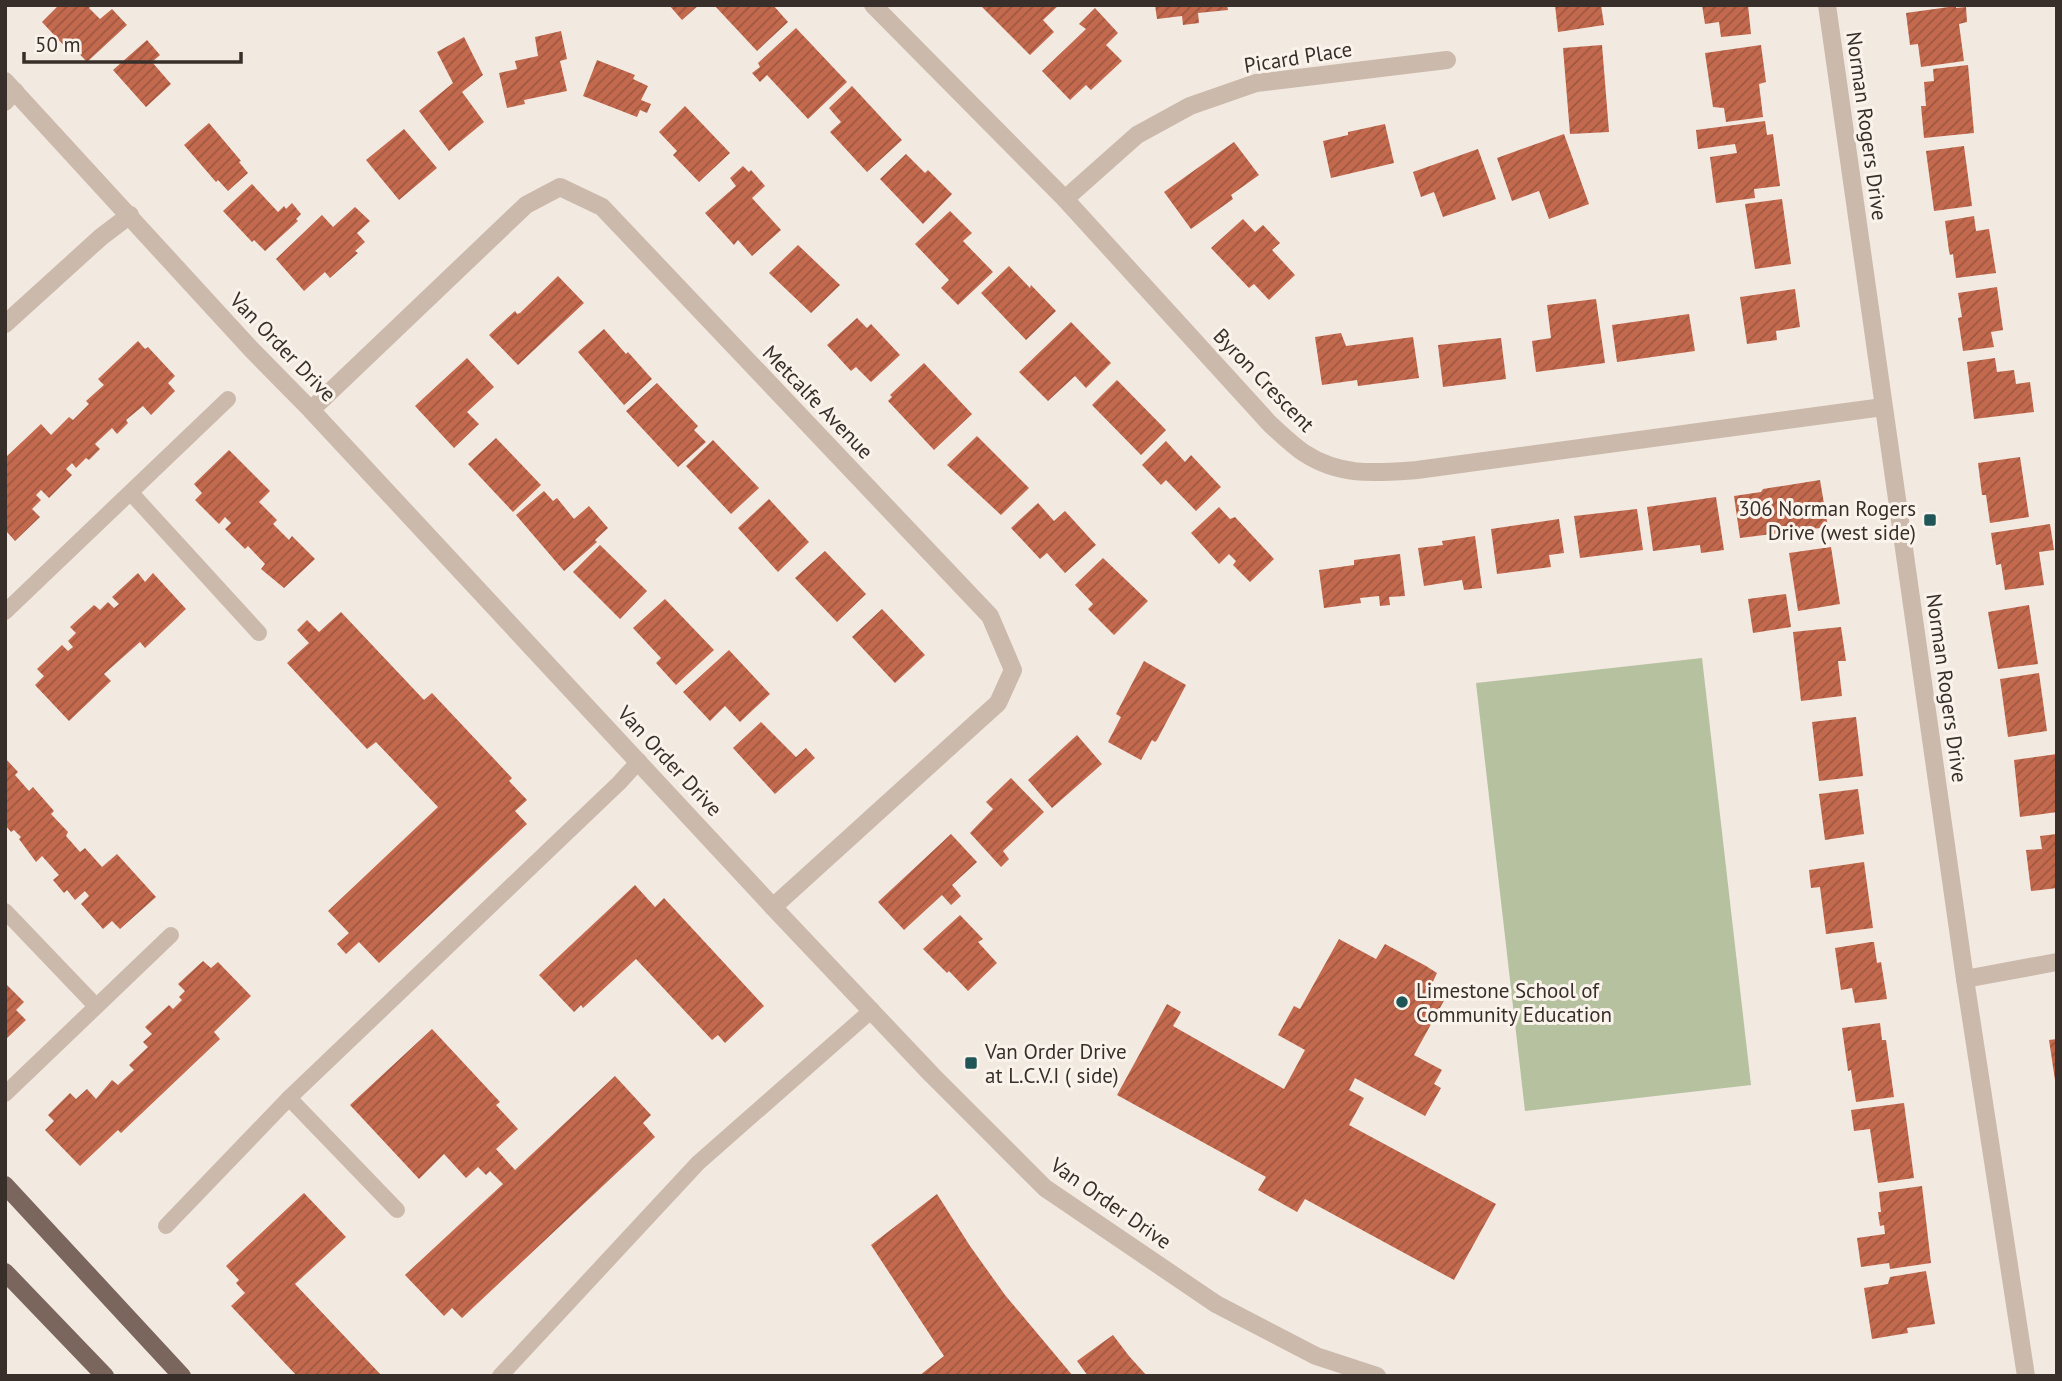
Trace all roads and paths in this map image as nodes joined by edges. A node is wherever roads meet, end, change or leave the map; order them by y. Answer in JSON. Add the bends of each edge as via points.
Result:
{"nodes":[{"id":1,"x":873,"y":5,"type":"edge"},
{"id":2,"x":1827,"y":5,"type":"edge"},
{"id":3,"x":1447,"y":60,"type":"dead end"},
{"id":4,"x":9,"y":91,"type":"edge"},
{"id":5,"x":1065,"y":200,"type":"junction"},
{"id":6,"x":130,"y":215,"type":"junction"},
{"id":7,"x":5,"y":324,"type":"edge"},
{"id":8,"x":228,"y":399,"type":"dead end"},
{"id":9,"x":1883,"y":407,"type":"junction"},
{"id":10,"x":311,"y":410,"type":"junction"},
{"id":11,"x":131,"y":492,"type":"junction"},
{"id":12,"x":5,"y":612,"type":"edge"},
{"id":13,"x":259,"y":633,"type":"dead end"},
{"id":14,"x":639,"y":761,"type":"junction"},
{"id":15,"x":773,"y":907,"type":"junction"},
{"id":16,"x":5,"y":911,"type":"edge"},
{"id":17,"x":171,"y":935,"type":"dead end"},
{"id":18,"x":2057,"y":962,"type":"edge"},
{"id":19,"x":1965,"y":979,"type":"junction"},
{"id":20,"x":95,"y":1005,"type":"junction"},
{"id":21,"x":872,"y":1010,"type":"junction"},
{"id":22,"x":5,"y":1094,"type":"edge"},
{"id":23,"x":289,"y":1098,"type":"junction"},
{"id":24,"x":5,"y":1185,"type":"edge"},
{"id":25,"x":397,"y":1210,"type":"dead end"},
{"id":26,"x":166,"y":1226,"type":"dead end"},
{"id":27,"x":5,"y":1272,"type":"edge"},
{"id":28,"x":105,"y":1376,"type":"edge"},
{"id":29,"x":182,"y":1376,"type":"edge"},
{"id":30,"x":500,"y":1376,"type":"edge"},
{"id":31,"x":1377,"y":1376,"type":"edge"},
{"id":32,"x":2026,"y":1376,"type":"edge"}],
"edges":[{"from":1,"to":5,"type":"street","name":"Byron Crescent"},
{"from":2,"to":9,"type":"street","name":"Norman Rogers Drive"},
{"from":3,"to":5,"type":"street","name":"Picard Place","via":[[1256,83],[1190,106],[1137,135]]},
{"from":4,"to":6,"type":"street","name":"Van Order Drive"},
{"from":5,"to":9,"type":"street","name":"Byron Crescent","via":[[1270,424],[1304,453],[1332,467],[1367,474],[1417,470]]},
{"from":6,"to":7,"type":"street"},
{"from":6,"to":10,"type":"street","name":"Van Order Drive"},
{"from":8,"to":11,"type":"lane"},
{"from":9,"to":19,"type":"street","name":"Norman Rogers Drive"},
{"from":10,"to":14,"type":"street","name":"Van Order Drive"},
{"from":10,"to":15,"type":"street","name":"Metcalfe Avenue","via":[[526,205],[560,187],[602,207],[990,616],[1013,670],[998,703]]},
{"from":11,"to":12,"type":"lane"},
{"from":11,"to":13,"type":"lane"},
{"from":14,"to":15,"type":"street","name":"Van Order Drive"},
{"from":14,"to":23,"type":"lane"},
{"from":15,"to":21,"type":"street","name":"Van Order Drive"},
{"from":16,"to":20,"type":"lane"},
{"from":17,"to":20,"type":"lane"},
{"from":18,"to":19,"type":"street"},
{"from":19,"to":32,"type":"street","name":"Norman Rogers Drive"},
{"from":20,"to":22,"type":"lane"},
{"from":21,"to":30,"type":"lane","via":[[698,1163]]},
{"from":21,"to":31,"type":"street","name":"Van Order Drive","via":[[1045,1188],[1216,1304],[1317,1356]]},
{"from":23,"to":25,"type":"lane"},
{"from":23,"to":26,"type":"lane"},
{"from":24,"to":29,"type":"main road"},
{"from":27,"to":28,"type":"main road"}]}
